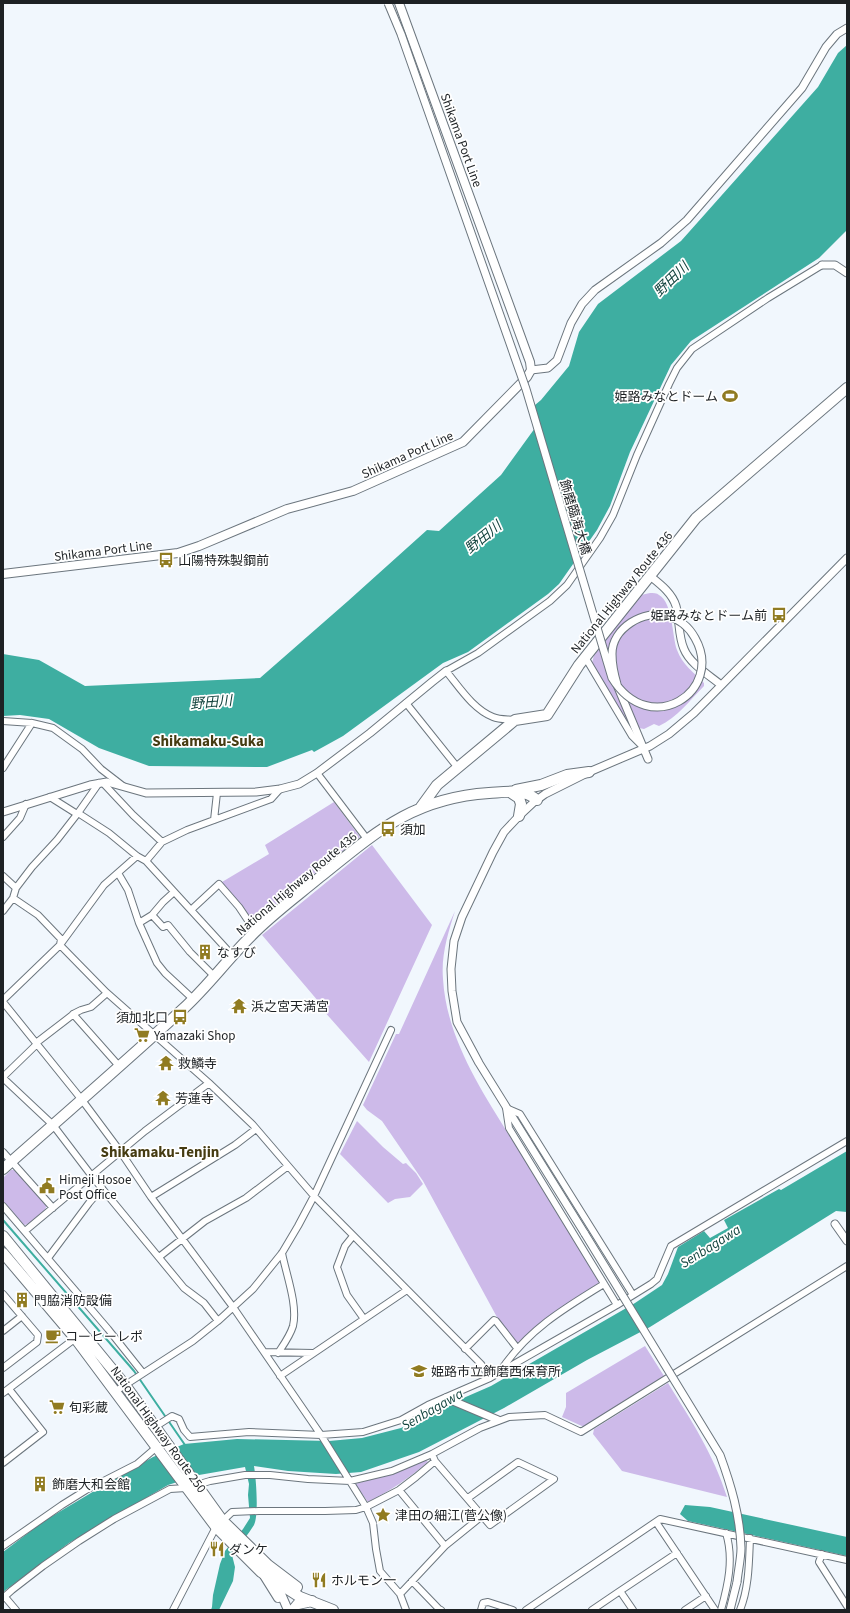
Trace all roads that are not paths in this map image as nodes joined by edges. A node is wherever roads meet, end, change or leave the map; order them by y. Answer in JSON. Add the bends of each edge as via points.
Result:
{"nodes":[{"id":1,"x":388,"y":3,"type":"edge"},
{"id":2,"x":399,"y":3,"type":"edge"},
{"id":3,"x":847,"y":28,"type":"edge"},
{"id":4,"x":822,"y":265,"type":"joint"},
{"id":5,"x":847,"y":273,"type":"edge"},
{"id":6,"x":531,"y":370,"type":"junction"},
{"id":7,"x":847,"y":388,"type":"edge"},
{"id":8,"x":847,"y":558,"type":"edge"},
{"id":9,"x":3,"y":574,"type":"edge"},
{"id":10,"x":650,"y":576,"type":"junction"},
{"id":11,"x":585,"y":657,"type":"junction"},
{"id":12,"x":446,"y":671,"type":"junction"},
{"id":13,"x":721,"y":686,"type":"junction"},
{"id":14,"x":406,"y":703,"type":"junction"},
{"id":15,"x":515,"y":720,"type":"junction"},
{"id":16,"x":3,"y":721,"type":"edge"},
{"id":17,"x":32,"y":723,"type":"junction"},
{"id":18,"x":644,"y":749,"type":"junction"},
{"id":19,"x":648,"y":759,"type":"dead end"},
{"id":20,"x":3,"y":768,"type":"edge"},
{"id":21,"x":458,"y":768,"type":"junction"},
{"id":22,"x":588,"y":772,"type":"junction"},
{"id":23,"x":317,"y":773,"type":"junction"},
{"id":24,"x":101,"y":783,"type":"junction"},
{"id":25,"x":123,"y":786,"type":"junction"},
{"id":26,"x":280,"y":789,"type":"junction"},
{"id":27,"x":510,"y":792,"type":"junction"},
{"id":28,"x":217,"y":793,"type":"junction"},
{"id":29,"x":50,"y":797,"type":"junction"},
{"id":30,"x":537,"y":800,"type":"junction"},
{"id":31,"x":26,"y":804,"type":"junction"},
{"id":32,"x":421,"y":807,"type":"junction"},
{"id":33,"x":3,"y":812,"type":"edge"},
{"id":34,"x":78,"y":814,"type":"junction"},
{"id":35,"x":519,"y":816,"type":"junction"},
{"id":36,"x":214,"y":820,"type":"junction"},
{"id":37,"x":3,"y":837,"type":"edge"},
{"id":38,"x":367,"y":839,"type":"junction"},
{"id":39,"x":162,"y":842,"type":"junction"},
{"id":40,"x":137,"y":856,"type":"junction"},
{"id":41,"x":146,"y":862,"type":"junction"},
{"id":42,"x":118,"y":873,"type":"junction"},
{"id":43,"x":3,"y":876,"type":"edge"},
{"id":44,"x":16,"y":888,"type":"junction"},
{"id":45,"x":174,"y":892,"type":"junction"},
{"id":46,"x":13,"y":898,"type":"junction"},
{"id":47,"x":191,"y":910,"type":"junction"},
{"id":48,"x":3,"y":911,"type":"edge"},
{"id":49,"x":152,"y":914,"type":"junction"},
{"id":50,"x":138,"y":923,"type":"junction"},
{"id":51,"x":256,"y":931,"type":"junction"},
{"id":52,"x":60,"y":944,"type":"junction"},
{"id":53,"x":232,"y":955,"type":"junction"},
{"id":54,"x":214,"y":976,"type":"junction"},
{"id":55,"x":107,"y":993,"type":"junction"},
{"id":56,"x":193,"y":999,"type":"junction"},
{"id":57,"x":3,"y":1001,"type":"edge"},
{"id":58,"x":74,"y":1014,"type":"junction"},
{"id":59,"x":392,"y":1030,"type":"dead end"},
{"id":60,"x":154,"y":1035,"type":"junction"},
{"id":61,"x":36,"y":1043,"type":"junction"},
{"id":62,"x":119,"y":1066,"type":"junction"},
{"id":63,"x":3,"y":1077,"type":"edge"},
{"id":64,"x":209,"y":1083,"type":"junction"},
{"id":65,"x":82,"y":1100,"type":"junction"},
{"id":66,"x":506,"y":1108,"type":"junction"},
{"id":67,"x":53,"y":1126,"type":"junction"},
{"id":68,"x":256,"y":1129,"type":"junction"},
{"id":69,"x":847,"y":1141,"type":"edge"},
{"id":70,"x":120,"y":1151,"type":"junction"},
{"id":71,"x":3,"y":1152,"type":"edge"},
{"id":72,"x":7,"y":1166,"type":"edge"},
{"id":73,"x":288,"y":1166,"type":"junction"},
{"id":74,"x":91,"y":1175,"type":"junction"},
{"id":75,"x":102,"y":1188,"type":"junction"},
{"id":76,"x":314,"y":1196,"type":"junction"},
{"id":77,"x":151,"y":1197,"type":"junction"},
{"id":78,"x":3,"y":1206,"type":"edge"},
{"id":79,"x":53,"y":1208,"type":"junction"},
{"id":80,"x":835,"y":1224,"type":"dead end"},
{"id":81,"x":25,"y":1231,"type":"junction"},
{"id":82,"x":3,"y":1236,"type":"edge"},
{"id":83,"x":353,"y":1236,"type":"junction"},
{"id":84,"x":183,"y":1238,"type":"junction"},
{"id":85,"x":847,"y":1241,"type":"edge"},
{"id":86,"x":282,"y":1253,"type":"junction"},
{"id":87,"x":159,"y":1257,"type":"junction"},
{"id":88,"x":48,"y":1258,"type":"junction"},
{"id":89,"x":4,"y":1259,"type":"edge"},
{"id":90,"x":847,"y":1266,"type":"edge"},
{"id":91,"x":604,"y":1284,"type":"junction"},
{"id":92,"x":407,"y":1290,"type":"junction"},
{"id":93,"x":3,"y":1294,"type":"edge"},
{"id":94,"x":634,"y":1295,"type":"junction"},
{"id":95,"x":617,"y":1305,"type":"junction"},
{"id":96,"x":233,"y":1307,"type":"junction"},
{"id":97,"x":22,"y":1316,"type":"junction"},
{"id":98,"x":364,"y":1319,"type":"junction"},
{"id":99,"x":218,"y":1321,"type":"junction"},
{"id":100,"x":3,"y":1330,"type":"edge"},
{"id":101,"x":79,"y":1335,"type":"junction"},
{"id":102,"x":517,"y":1348,"type":"junction"},
{"id":103,"x":465,"y":1349,"type":"junction"},
{"id":104,"x":265,"y":1352,"type":"junction"},
{"id":105,"x":278,"y":1353,"type":"junction"},
{"id":106,"x":313,"y":1354,"type":"junction"},
{"id":107,"x":3,"y":1368,"type":"edge"},
{"id":108,"x":500,"y":1372,"type":"junction"},
{"id":109,"x":142,"y":1374,"type":"junction"},
{"id":110,"x":280,"y":1376,"type":"junction"},
{"id":111,"x":490,"y":1378,"type":"junction"},
{"id":112,"x":129,"y":1382,"type":"junction"},
{"id":113,"x":9,"y":1388,"type":"junction"},
{"id":114,"x":116,"y":1391,"type":"junction"},
{"id":115,"x":3,"y":1393,"type":"edge"},
{"id":116,"x":446,"y":1398,"type":"junction"},
{"id":117,"x":498,"y":1420,"type":"junction"},
{"id":118,"x":159,"y":1424,"type":"junction"},
{"id":119,"x":321,"y":1435,"type":"junction"},
{"id":120,"x":165,"y":1441,"type":"junction"},
{"id":121,"x":156,"y":1447,"type":"junction"},
{"id":122,"x":432,"y":1454,"type":"junction"},
{"id":123,"x":434,"y":1461,"type":"junction"},
{"id":124,"x":3,"y":1463,"type":"edge"},
{"id":125,"x":350,"y":1480,"type":"junction"},
{"id":126,"x":196,"y":1485,"type":"junction"},
{"id":127,"x":186,"y":1488,"type":"junction"},
{"id":128,"x":399,"y":1490,"type":"junction"},
{"id":129,"x":468,"y":1498,"type":"junction"},
{"id":130,"x":366,"y":1507,"type":"junction"},
{"id":131,"x":482,"y":1516,"type":"junction"},
{"id":132,"x":656,"y":1522,"type":"junction"},
{"id":133,"x":223,"y":1527,"type":"junction"},
{"id":134,"x":726,"y":1533,"type":"junction"},
{"id":135,"x":750,"y":1538,"type":"junction"},
{"id":136,"x":3,"y":1546,"type":"edge"},
{"id":137,"x":445,"y":1546,"type":"junction"},
{"id":138,"x":677,"y":1553,"type":"junction"},
{"id":139,"x":822,"y":1554,"type":"junction"},
{"id":140,"x":847,"y":1560,"type":"edge"},
{"id":141,"x":265,"y":1568,"type":"junction"},
{"id":142,"x":275,"y":1580,"type":"junction"},
{"id":143,"x":412,"y":1581,"type":"junction"},
{"id":144,"x":620,"y":1591,"type":"junction"},
{"id":145,"x":400,"y":1594,"type":"junction"},
{"id":146,"x":706,"y":1596,"type":"junction"},
{"id":147,"x":4,"y":1598,"type":"edge"},
{"id":148,"x":312,"y":1601,"type":"junction"},
{"id":149,"x":847,"y":1606,"type":"edge"},
{"id":150,"x":16,"y":1610,"type":"edge"},
{"id":151,"x":173,"y":1610,"type":"edge"},
{"id":152,"x":287,"y":1610,"type":"edge"},
{"id":153,"x":293,"y":1610,"type":"edge"},
{"id":154,"x":333,"y":1610,"type":"edge"},
{"id":155,"x":406,"y":1610,"type":"edge"},
{"id":156,"x":441,"y":1610,"type":"edge"},
{"id":157,"x":481,"y":1610,"type":"edge"},
{"id":158,"x":513,"y":1610,"type":"edge"},
{"id":159,"x":526,"y":1610,"type":"edge"},
{"id":160,"x":592,"y":1610,"type":"edge"},
{"id":161,"x":633,"y":1610,"type":"edge"},
{"id":162,"x":685,"y":1610,"type":"edge"},
{"id":163,"x":715,"y":1610,"type":"edge"},
{"id":164,"x":721,"y":1610,"type":"edge"},
{"id":165,"x":730,"y":1610,"type":"edge"},
{"id":166,"x":740,"y":1610,"type":"edge"}],
"edges":[{"from":1,"to":18,"type":"street","name":"飾磨臨海大橋","bridge":true,"via":[[526,390],[612,678],[621,692],[635,703],[656,707],[668,706],[679,701],[694,687],[702,663],[698,644],[692,632],[683,624],[673,618],[658,615],[638,618],[619,634],[612,653],[617,684]]},
{"from":2,"to":6,"type":"main road","name":"Shikama Port Line"},
{"from":3,"to":6,"type":"street","via":[[836,34],[802,88],[687,220],[661,244],[596,290],[582,304],[571,323],[558,360],[548,368]]},
{"from":4,"to":5,"type":"street","via":[[835,265]]},
{"from":4,"to":12,"type":"street","via":[[692,349],[669,384],[613,515],[567,585],[550,601],[478,653]]},
{"from":6,"to":9,"type":"main road","name":"Shikama Port Line","via":[[463,442],[352,491],[287,510],[178,553]]},
{"from":7,"to":10,"type":"highway","name":"National Highway Route 436","via":[[696,518]]},
{"from":8,"to":13,"type":"street"},
{"from":10,"to":11,"type":"highway","name":"National Highway Route 436"},
{"from":10,"to":13,"type":"street","via":[[670,595],[676,606],[683,649],[689,658]]},
{"from":11,"to":15,"type":"highway","name":"National Highway Route 436","via":[[548,715]]},
{"from":11,"to":18,"type":"street","via":[[632,736]]},
{"from":12,"to":14,"type":"street"},
{"from":12,"to":15,"type":"street","via":[[469,699],[483,711],[495,718]]},
{"from":13,"to":18,"type":"street","via":[[682,724]]},
{"from":14,"to":21,"type":"street"},
{"from":14,"to":23,"type":"street"},
{"from":15,"to":21,"type":"highway","name":"National Highway Route 436"},
{"from":16,"to":17,"type":"street"},
{"from":17,"to":20,"type":"street"},
{"from":17,"to":25,"type":"street","via":[[53,728],[82,749],[100,769]]},
{"from":18,"to":19,"type":"street","name":"飾磨臨海大橋"},
{"from":18,"to":22,"type":"street"},
{"from":21,"to":32,"type":"highway","name":"National Highway Route 436","via":[[437,786]]},
{"from":22,"to":27,"type":"highway","via":[[567,775],[542,785]]},
{"from":22,"to":30,"type":"street"},
{"from":23,"to":26,"type":"street","via":[[299,784]]},
{"from":23,"to":38,"type":"street"},
{"from":24,"to":25,"type":"street"},
{"from":24,"to":29,"type":"street"},
{"from":24,"to":34,"type":"street"},
{"from":24,"to":39,"type":"street"},
{"from":25,"to":28,"type":"street","via":[[146,792]]},
{"from":26,"to":28,"type":"street"},
{"from":26,"to":36,"type":"street","via":[[271,799]]},
{"from":27,"to":30,"type":"highway","name":"National Highway Route 436","via":[[526,793]]},
{"from":27,"to":32,"type":"highway","name":"National Highway Route 436","via":[[464,796]]},
{"from":27,"to":35,"type":"highway","via":[[519,798]]},
{"from":28,"to":36,"type":"street"},
{"from":29,"to":31,"type":"street"},
{"from":29,"to":34,"type":"street"},
{"from":30,"to":35,"type":"street"},
{"from":31,"to":33,"type":"street"},
{"from":31,"to":37,"type":"street","via":[[20,818]]},
{"from":32,"to":38,"type":"highway","name":"National Highway Route 436","via":[[395,820]]},
{"from":34,"to":40,"type":"street","via":[[109,833]]},
{"from":34,"to":44,"type":"street"},
{"from":35,"to":66,"type":"street","via":[[504,832],[462,918],[454,941],[451,969],[457,1022]]},
{"from":36,"to":39,"type":"street"},
{"from":38,"to":51,"type":"highway","name":"National Highway Route 436"},
{"from":39,"to":41,"type":"street"},
{"from":40,"to":41,"type":"street"},
{"from":40,"to":42,"type":"street"},
{"from":41,"to":45,"type":"street"},
{"from":42,"to":50,"type":"street","via":[[128,890]]},
{"from":42,"to":52,"type":"street","via":[[93,899]]},
{"from":43,"to":44,"type":"street"},
{"from":44,"to":46,"type":"street"},
{"from":45,"to":47,"type":"street"},
{"from":45,"to":49,"type":"street"},
{"from":46,"to":48,"type":"street"},
{"from":46,"to":52,"type":"street","via":[[38,915],[61,939]]},
{"from":47,"to":51,"type":"street","via":[[219,884]]},
{"from":47,"to":53,"type":"street"},
{"from":49,"to":50,"type":"street"},
{"from":49,"to":54,"type":"street","via":[[163,927],[168,925]]},
{"from":50,"to":56,"type":"street","via":[[157,964]]},
{"from":51,"to":53,"type":"highway","name":"National Highway Route 436"},
{"from":52,"to":55,"type":"street"},
{"from":52,"to":57,"type":"street"},
{"from":53,"to":54,"type":"highway","name":"National Highway Route 436"},
{"from":54,"to":56,"type":"highway","name":"National Highway Route 436"},
{"from":55,"to":58,"type":"street","via":[[91,1007]]},
{"from":55,"to":60,"type":"street"},
{"from":56,"to":60,"type":"highway","name":"National Highway Route 436"},
{"from":57,"to":61,"type":"street"},
{"from":58,"to":61,"type":"street"},
{"from":58,"to":62,"type":"street"},
{"from":59,"to":76,"type":"street"},
{"from":60,"to":62,"type":"highway","name":"National Highway Route 436"},
{"from":60,"to":64,"type":"street"},
{"from":61,"to":63,"type":"street"},
{"from":61,"to":65,"type":"street"},
{"from":62,"to":65,"type":"highway","name":"National Highway Route 436"},
{"from":63,"to":67,"type":"street"},
{"from":64,"to":68,"type":"street"},
{"from":64,"to":70,"type":"street"},
{"from":65,"to":67,"type":"highway","name":"National Highway Route 436"},
{"from":65,"to":70,"type":"street"},
{"from":66,"to":91,"type":"street","via":[[509,1128]]},
{"from":66,"to":94,"type":"street","via":[[520,1114]]},
{"from":66,"to":165,"type":"street","bridge":true,"via":[[720,1455],[732,1486],[741,1549]]},
{"from":67,"to":72,"type":"highway","name":"National Highway Route 436"},
{"from":67,"to":74,"type":"street"},
{"from":68,"to":73,"type":"street"},
{"from":68,"to":77,"type":"street","via":[[235,1145]]},
{"from":69,"to":94,"type":"street","via":[[670,1246],[657,1279]]},
{"from":70,"to":74,"type":"street"},
{"from":70,"to":77,"type":"street"},
{"from":71,"to":72,"type":"street"},
{"from":72,"to":79,"type":"street"},
{"from":73,"to":76,"type":"street"},
{"from":73,"to":84,"type":"street","via":[[246,1198],[218,1213]]},
{"from":74,"to":75,"type":"street"},
{"from":74,"to":79,"type":"street"},
{"from":75,"to":87,"type":"street"},
{"from":75,"to":88,"type":"street"},
{"from":76,"to":83,"type":"street"},
{"from":76,"to":86,"type":"street"},
{"from":77,"to":84,"type":"street"},
{"from":78,"to":81,"type":"street"},
{"from":79,"to":81,"type":"street"},
{"from":80,"to":85,"type":"street"},
{"from":81,"to":88,"type":"street"},
{"from":82,"to":101,"type":"highway","name":"National Highway Route 250"},
{"from":83,"to":92,"type":"street"},
{"from":83,"to":98,"type":"street","via":[[345,1246],[337,1267],[347,1295]]},
{"from":84,"to":87,"type":"street"},
{"from":84,"to":96,"type":"street"},
{"from":86,"to":96,"type":"street","via":[[253,1289]]},
{"from":86,"to":105,"type":"street","via":[[294,1310],[293,1326]]},
{"from":87,"to":99,"type":"street","via":[[184,1288],[204,1303]]},
{"from":88,"to":109,"type":"street"},
{"from":89,"to":101,"type":"highway","name":"National Highway Route 250"},
{"from":90,"to":117,"type":"street","via":[[581,1432],[546,1415]]},
{"from":91,"to":95,"type":"street"},
{"from":91,"to":102,"type":"street","via":[[558,1312]]},
{"from":92,"to":98,"type":"street"},
{"from":92,"to":103,"type":"street"},
{"from":93,"to":97,"type":"street"},
{"from":94,"to":95,"type":"street"},
{"from":95,"to":108,"type":"street"},
{"from":96,"to":99,"type":"street"},
{"from":96,"to":104,"type":"street"},
{"from":97,"to":100,"type":"street"},
{"from":97,"to":107,"type":"street","via":[[38,1335],[37,1342]]},
{"from":98,"to":106,"type":"street"},
{"from":99,"to":109,"type":"street","via":[[193,1341]]},
{"from":101,"to":112,"type":"highway","name":"National Highway Route 250"},
{"from":101,"to":113,"type":"street"},
{"from":101,"to":114,"type":"highway","name":"National Highway Route 250"},
{"from":102,"to":103,"type":"street","via":[[494,1320]]},
{"from":102,"to":108,"type":"street"},
{"from":103,"to":111,"type":"street","via":[[481,1364]]},
{"from":104,"to":105,"type":"street"},
{"from":104,"to":110,"type":"street"},
{"from":105,"to":106,"type":"street"},
{"from":106,"to":110,"type":"street"},
{"from":108,"to":111,"type":"street"},
{"from":109,"to":112,"type":"street"},
{"from":110,"to":119,"type":"street"},
{"from":111,"to":116,"type":"street"},
{"from":112,"to":114,"type":"street"},
{"from":112,"to":118,"type":"highway","name":"National Highway Route 250"},
{"from":113,"to":115,"type":"street"},
{"from":113,"to":124,"type":"street","via":[[43,1432]]},
{"from":114,"to":121,"type":"highway","name":"National Highway Route 250"},
{"from":116,"to":117,"type":"street"},
{"from":116,"to":119,"type":"street","via":[[401,1420],[374,1428],[349,1434]]},
{"from":117,"to":122,"type":"street"},
{"from":118,"to":119,"type":"street","via":[[172,1416],[179,1419],[190,1437],[266,1432]]},
{"from":118,"to":120,"type":"highway","name":"National Highway Route 250"},
{"from":119,"to":125,"type":"street"},
{"from":120,"to":121,"type":"street"},
{"from":120,"to":126,"type":"highway","name":"National Highway Route 250"},
{"from":121,"to":127,"type":"highway","name":"National Highway Route 250"},
{"from":121,"to":136,"type":"street","via":[[137,1464],[86,1490]]},
{"from":122,"to":123,"type":"street"},
{"from":122,"to":125,"type":"street","via":[[392,1471]]},
{"from":123,"to":128,"type":"street"},
{"from":123,"to":129,"type":"street"},
{"from":125,"to":126,"type":"street","via":[[245,1475]]},
{"from":125,"to":130,"type":"street"},
{"from":126,"to":127,"type":"street"},
{"from":126,"to":133,"type":"highway","name":"National Highway Route 250"},
{"from":127,"to":133,"type":"highway","name":"National Highway Route 250"},
{"from":127,"to":147,"type":"street","via":[[165,1490],[114,1519],[43,1566]]},
{"from":128,"to":130,"type":"street"},
{"from":128,"to":137,"type":"street"},
{"from":129,"to":131,"type":"street"},
{"from":129,"to":131,"type":"street","via":[[518,1462],[554,1479],[490,1525]]},
{"from":130,"to":133,"type":"street","via":[[356,1510],[232,1512]]},
{"from":130,"to":145,"type":"street","via":[[372,1522],[380,1571]]},
{"from":131,"to":137,"type":"street"},
{"from":132,"to":134,"type":"street","via":[[660,1519]]},
{"from":132,"to":138,"type":"street"},
{"from":132,"to":159,"type":"street"},
{"from":133,"to":141,"type":"highway","name":"National Highway Route 250"},
{"from":133,"to":151,"type":"street"},
{"from":134,"to":135,"type":"street"},
{"from":134,"to":164,"type":"street","via":[[730,1544],[729,1572]]},
{"from":135,"to":139,"type":"street"},
{"from":135,"to":166,"type":"street","via":[[749,1566]]},
{"from":137,"to":143,"type":"street"},
{"from":138,"to":144,"type":"street"},
{"from":138,"to":146,"type":"street"},
{"from":139,"to":140,"type":"street"},
{"from":139,"to":149,"type":"street","via":[[819,1562]]},
{"from":141,"to":142,"type":"highway"},
{"from":141,"to":148,"type":"highway","via":[[305,1593]]},
{"from":141,"to":152,"type":"main road"},
{"from":142,"to":148,"type":"highway","via":[[300,1597]]},
{"from":142,"to":152,"type":"main road"},
{"from":143,"to":145,"type":"street"},
{"from":143,"to":156,"type":"street"},
{"from":144,"to":160,"type":"street"},
{"from":144,"to":161,"type":"street"},
{"from":145,"to":155,"type":"street"},
{"from":146,"to":162,"type":"street"},
{"from":146,"to":163,"type":"street"},
{"from":147,"to":150,"type":"street"},
{"from":148,"to":153,"type":"highway","via":[[298,1604]]},
{"from":148,"to":154,"type":"highway"},
{"from":157,"to":158,"type":"street","via":[[483,1603],[488,1602]]}]}
